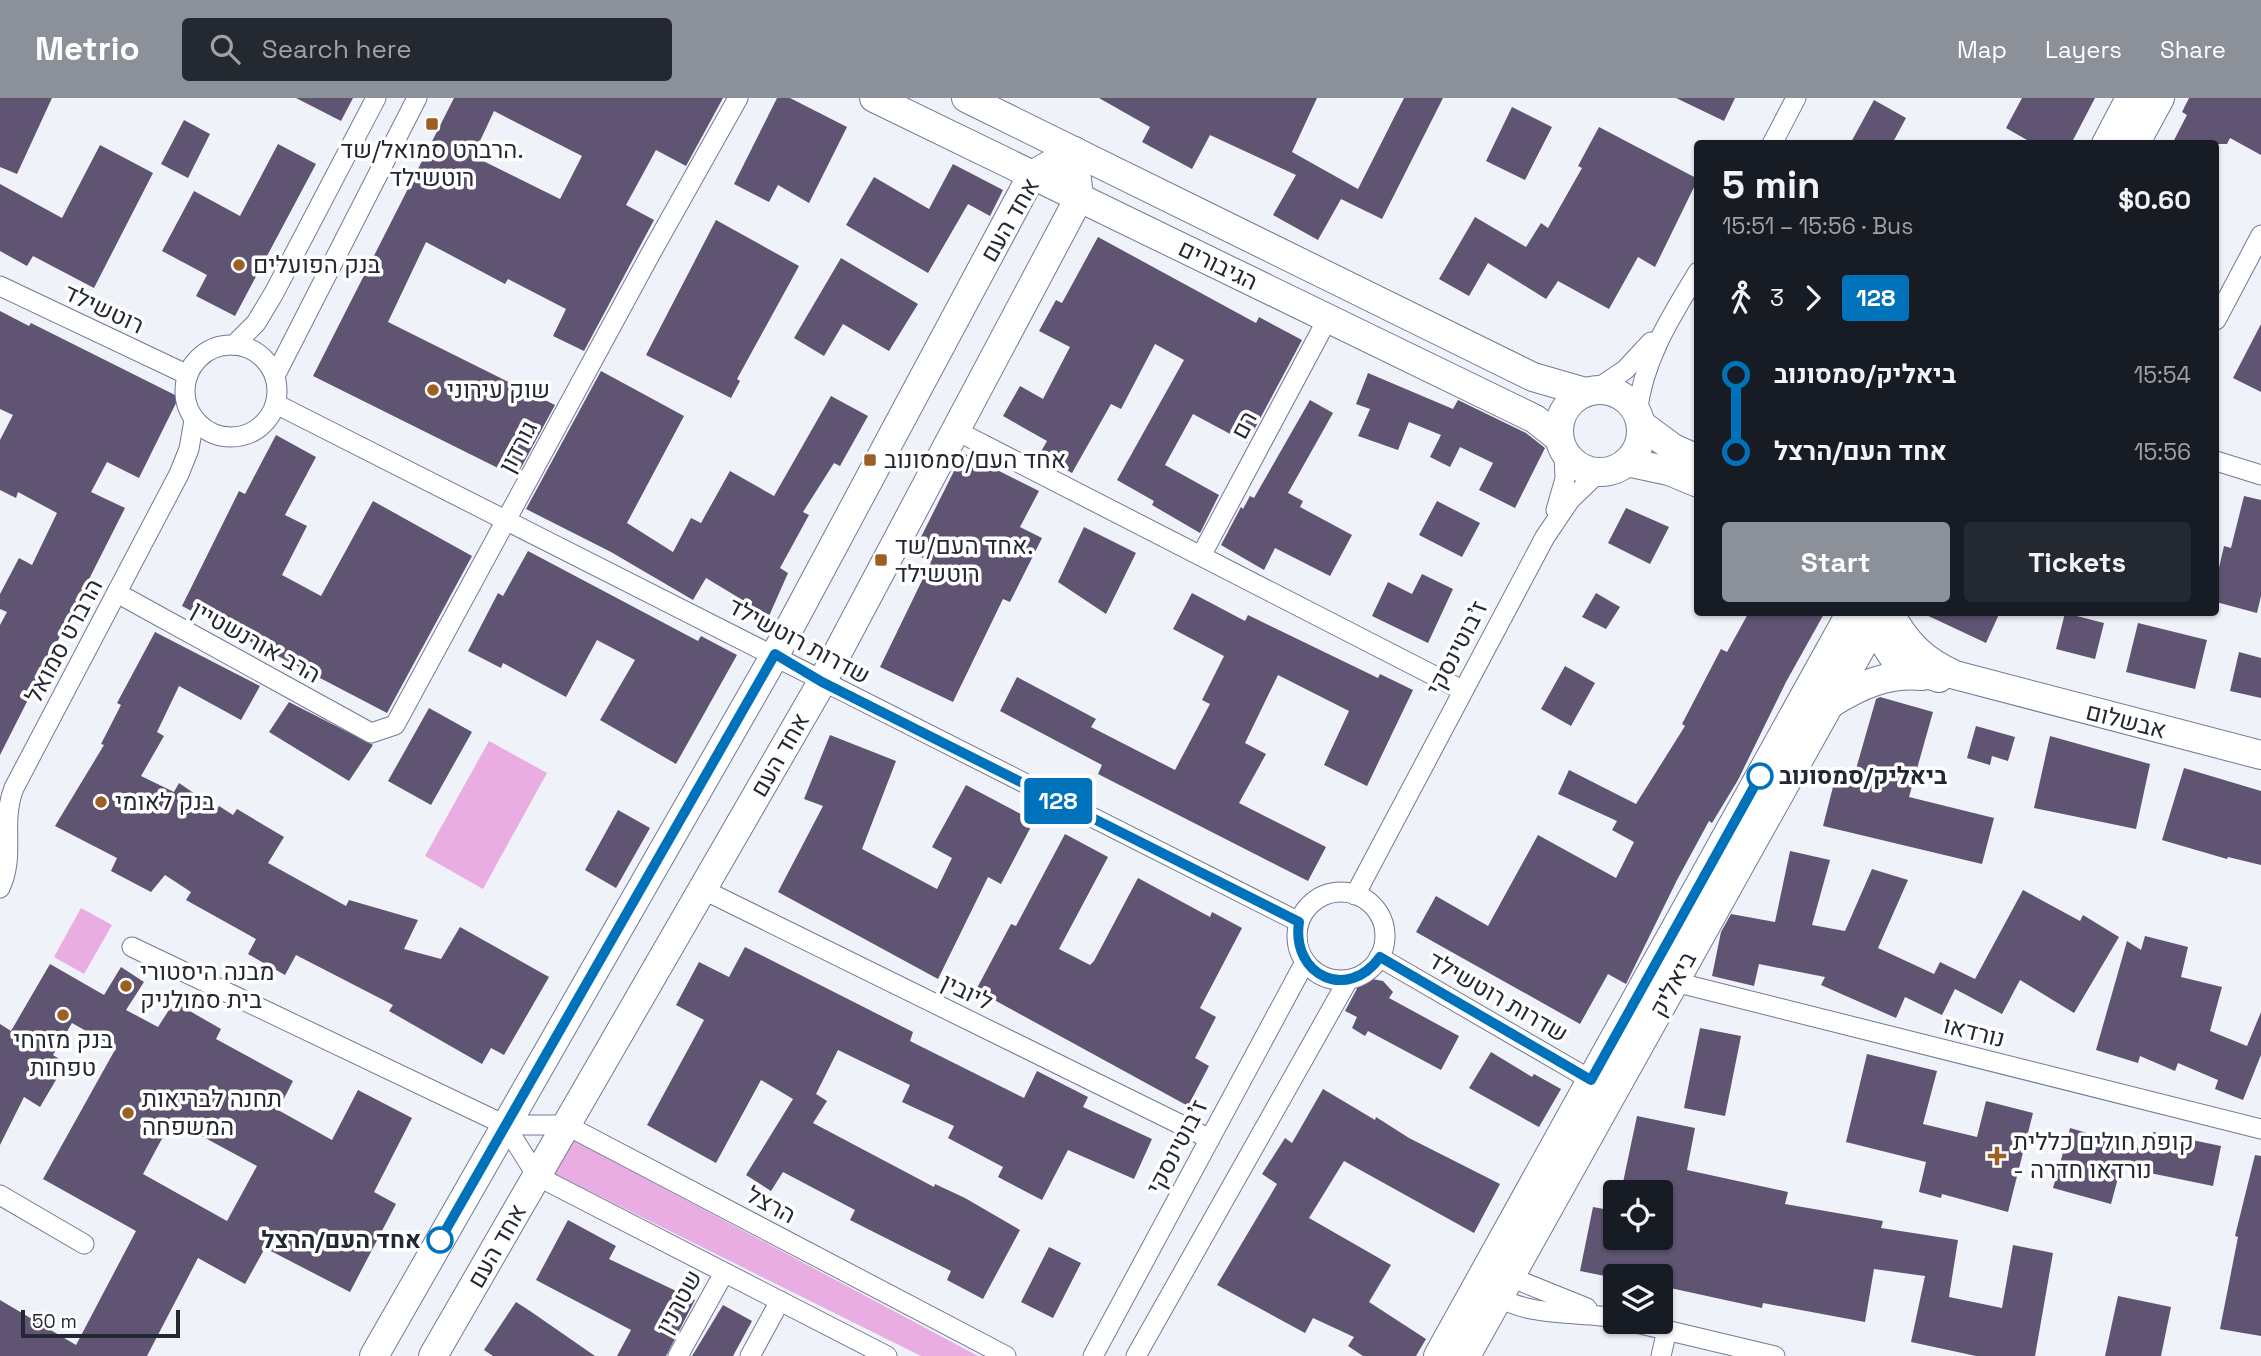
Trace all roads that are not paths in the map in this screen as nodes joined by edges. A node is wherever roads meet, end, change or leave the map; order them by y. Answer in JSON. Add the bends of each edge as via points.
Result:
{"nodes":[{"id":1,"x":376,"y":98,"type":"edge"},
{"id":2,"x":417,"y":98,"type":"edge"},
{"id":3,"x":738,"y":98,"type":"edge"},
{"id":4,"x":874,"y":98,"type":"edge"},
{"id":5,"x":966,"y":98,"type":"edge"},
{"id":6,"x":1796,"y":98,"type":"edge"},
{"id":7,"x":2130,"y":98,"type":"edge"},
{"id":8,"x":2160,"y":98,"type":"edge"},
{"id":9,"x":1774,"y":140,"type":"edge"},
{"id":10,"x":2108,"y":140,"type":"edge"},
{"id":11,"x":2137,"y":140,"type":"edge"},
{"id":12,"x":1074,"y":151,"type":"junction"},
{"id":13,"x":1032,"y":175,"type":"junction"},
{"id":14,"x":1079,"y":198,"type":"junction"},
{"id":15,"x":2261,"y":235,"type":"edge"},
{"id":16,"x":1694,"y":278,"type":"edge"},
{"id":17,"x":0,"y":286,"type":"edge"},
{"id":18,"x":2219,"y":314,"type":"edge"},
{"id":19,"x":1328,"y":318,"type":"junction"},
{"id":20,"x":1665,"y":325,"type":"junction"},
{"id":21,"x":234,"y":345,"type":"junction"},
{"id":22,"x":188,"y":375,"type":"junction"},
{"id":23,"x":275,"y":376,"type":"junction"},
{"id":24,"x":1590,"y":391,"type":"junction"},
{"id":25,"x":276,"y":404,"type":"junction"},
{"id":26,"x":194,"y":420,"type":"junction"},
{"id":27,"x":1640,"y":420,"type":"junction"},
{"id":28,"x":955,"y":430,"type":"junction"},
{"id":29,"x":1561,"y":444,"type":"junction"},
{"id":30,"x":1694,"y":457,"type":"edge"},
{"id":31,"x":2219,"y":462,"type":"edge"},
{"id":32,"x":1627,"y":463,"type":"junction"},
{"id":33,"x":1599,"y":472,"type":"junction"},
{"id":34,"x":2261,"y":475,"type":"edge"},
{"id":35,"x":1694,"y":481,"type":"edge"},
{"id":36,"x":507,"y":520,"type":"junction"},
{"id":37,"x":1545,"y":537,"type":"junction"},
{"id":38,"x":1202,"y":554,"type":"junction"},
{"id":39,"x":117,"y":593,"type":"junction"},
{"id":40,"x":1871,"y":616,"type":"edge"},
{"id":41,"x":775,"y":654,"type":"junction"},
{"id":42,"x":1934,"y":678,"type":"junction"},
{"id":43,"x":822,"y":682,"type":"junction"},
{"id":44,"x":1991,"y":686,"type":"junction"},
{"id":45,"x":1462,"y":690,"type":"junction"},
{"id":46,"x":1828,"y":705,"type":"junction"},
{"id":47,"x":371,"y":733,"type":"joint"},
{"id":48,"x":2261,"y":755,"type":"edge"},
{"id":49,"x":0,"y":888,"type":"edge"},
{"id":50,"x":704,"y":890,"type":"junction"},
{"id":51,"x":1355,"y":895,"type":"junction"},
{"id":52,"x":1299,"y":922,"type":"junction"},
{"id":53,"x":132,"y":947,"type":"dead end"},
{"id":54,"x":1380,"y":957,"type":"junction"},
{"id":55,"x":1305,"y":962,"type":"junction"},
{"id":56,"x":1348,"y":980,"type":"junction"},
{"id":57,"x":1675,"y":982,"type":"junction"},
{"id":58,"x":1591,"y":1080,"type":"junction"},
{"id":59,"x":505,"y":1125,"type":"junction"},
{"id":60,"x":566,"y":1125,"type":"junction"},
{"id":61,"x":2261,"y":1129,"type":"edge"},
{"id":62,"x":1210,"y":1139,"type":"junction"},
{"id":63,"x":537,"y":1176,"type":"junction"},
{"id":64,"x":0,"y":1195,"type":"edge"},
{"id":65,"x":84,"y":1244,"type":"dead end"},
{"id":66,"x":724,"y":1273,"type":"junction"},
{"id":67,"x":1497,"y":1284,"type":"junction"},
{"id":68,"x":780,"y":1301,"type":"junction"},
{"id":69,"x":1603,"y":1317,"type":"edge"},
{"id":70,"x":1673,"y":1332,"type":"edge"},
{"id":71,"x":1666,"y":1334,"type":"edge"},
{"id":72,"x":374,"y":1356,"type":"edge"},
{"id":73,"x":433,"y":1356,"type":"edge"},
{"id":74,"x":678,"y":1356,"type":"edge"},
{"id":75,"x":750,"y":1356,"type":"edge"},
{"id":76,"x":887,"y":1356,"type":"edge"},
{"id":77,"x":1006,"y":1356,"type":"edge"},
{"id":78,"x":1093,"y":1356,"type":"edge"},
{"id":79,"x":1136,"y":1356,"type":"edge"},
{"id":80,"x":1438,"y":1356,"type":"edge"},
{"id":81,"x":1466,"y":1356,"type":"edge"},
{"id":82,"x":1661,"y":1356,"type":"edge"},
{"id":83,"x":1774,"y":1356,"type":"edge"}],
"edges":[{"from":1,"to":21,"type":"street","via":[[274,293],[256,323]]},
{"from":2,"to":23,"type":"street"},
{"from":3,"to":36,"type":"street","name":"גורדון"},
{"from":4,"to":13,"type":"street","name":"הגיבורים"},
{"from":5,"to":12,"type":"street","name":"הגיבורים"},
{"from":6,"to":9,"type":"street"},
{"from":7,"to":10,"type":"street"},
{"from":8,"to":11,"type":"street"},
{"from":12,"to":13,"type":"street","name":"אחד העם"},
{"from":12,"to":14,"type":"street","name":"אחד העם"},
{"from":12,"to":24,"type":"street","name":"הגיבורים","via":[[1533,377]]},
{"from":13,"to":14,"type":"street","name":"הגיבורים"},
{"from":13,"to":41,"type":"street","name":"אחד העם"},
{"from":14,"to":19,"type":"street","name":"הגיבורים"},
{"from":14,"to":28,"type":"street","name":"אחד העם"},
{"from":15,"to":18,"type":"street"},
{"from":16,"to":20,"type":"street"},
{"from":17,"to":22,"type":"street","name":"רוטשילד"},
{"from":19,"to":29,"type":"street","name":"הגיבורים","via":[[1535,419]]},
{"from":19,"to":38,"type":"street","name":"רם"},
{"from":20,"to":24,"type":"street","via":[[1625,370]]},
{"from":20,"to":27,"type":"street","via":[[1646,368]]},
{"from":21,"to":22,"type":"street","via":[[206,352]]},
{"from":21,"to":23,"type":"street","via":[[259,354]]},
{"from":22,"to":26,"type":"street","via":[[186,398]]},
{"from":23,"to":25,"type":"street"},
{"from":24,"to":27,"type":"street","via":[[1611,390],[1625,396]]},
{"from":24,"to":29,"type":"street","via":[[1567,405],[1562,414]]},
{"from":25,"to":26,"type":"street","via":[[265,423],[247,435],[218,436]]},
{"from":25,"to":36,"type":"street","name":"שדרות רוטשילד"},
{"from":26,"to":39,"type":"street","name":"הרברט סמואל","via":[[179,474]]},
{"from":27,"to":30,"type":"street","via":[[1672,448]]},
{"from":27,"to":32,"type":"street","via":[[1636,451]]},
{"from":28,"to":38,"type":"street"},
{"from":28,"to":43,"type":"street","name":"אחד העם"},
{"from":29,"to":33,"type":"street","via":[[1573,463]]},
{"from":29,"to":37,"type":"street","name":"ז'בוטינסקי","via":[[1566,463],[1562,492]]},
{"from":31,"to":34,"type":"street"},
{"from":32,"to":33,"type":"street"},
{"from":32,"to":35,"type":"street"},
{"from":33,"to":37,"type":"street","name":"ז'בוטינסקי","via":[[1570,500]]},
{"from":36,"to":41,"type":"street","name":"שדרות רוטשילד"},
{"from":36,"to":47,"type":"street","name":"גורדון","via":[[395,724]]},
{"from":37,"to":45,"type":"street","name":"ז'בוטינסקי"},
{"from":38,"to":45,"type":"street"},
{"from":39,"to":47,"type":"street","name":"הרב אורנשטיין"},
{"from":39,"to":49,"type":"street","name":"הרברט סמואל","via":[[9,801],[5,817],[9,863]]},
{"from":40,"to":42,"type":"street","name":"אבשלום","via":[[1898,664]]},
{"from":40,"to":44,"type":"street","name":"אבשלום","via":[[1926,660]]},
{"from":40,"to":46,"type":"street","name":"ביאליק"},
{"from":40,"to":58,"type":"street","name":"ביאליק"},
{"from":41,"to":43,"type":"street","name":"שדרות רוטשילד"},
{"from":41,"to":59,"type":"street","name":"אחד העם"},
{"from":42,"to":44,"type":"street","name":"אבשלום"},
{"from":42,"to":46,"type":"street","via":[[1895,675],[1878,679]]},
{"from":43,"to":50,"type":"street","name":"אחד העם"},
{"from":43,"to":52,"type":"street","name":"שדרות רוטשילד"},
{"from":44,"to":48,"type":"street","name":"אבשלום"},
{"from":45,"to":51,"type":"street","name":"ז'בוטינסקי"},
{"from":46,"to":57,"type":"street","name":"ביאליק"},
{"from":50,"to":60,"type":"street","name":"אחד העם"},
{"from":50,"to":62,"type":"street","name":"ליובין"},
{"from":51,"to":52,"type":"street","via":[[1340,892],[1321,897],[1308,906]]},
{"from":51,"to":54,"type":"street","via":[[1373,906],[1384,926]]},
{"from":52,"to":55,"type":"street","via":[[1297,937]]},
{"from":53,"to":59,"type":"street","name":"הרצל"},
{"from":54,"to":56,"type":"street"},
{"from":54,"to":58,"type":"street","name":"שדרות רוטשילד"},
{"from":55,"to":56,"type":"street","via":[[1329,979]]},
{"from":55,"to":62,"type":"street","name":"ז'בוטינסקי"},
{"from":56,"to":79,"type":"street"},
{"from":57,"to":61,"type":"street","name":"נורדאו"},
{"from":57,"to":67,"type":"street","name":"ביאליק"},
{"from":58,"to":67,"type":"street","name":"ביאליק"},
{"from":59,"to":60,"type":"street","name":"הרצל"},
{"from":59,"to":63,"type":"street"},
{"from":59,"to":72,"type":"street","name":"אחד העם"},
{"from":60,"to":63,"type":"street","name":"אחד העם"},
{"from":60,"to":77,"type":"street","name":"הרצל"},
{"from":62,"to":78,"type":"street","name":"ז'בוטינסקי"},
{"from":63,"to":66,"type":"street"},
{"from":63,"to":73,"type":"street","name":"אחד העם"},
{"from":64,"to":65,"type":"street"},
{"from":66,"to":68,"type":"street"},
{"from":66,"to":74,"type":"street","name":"שטרנין"},
{"from":67,"to":69,"type":"street","via":[[1535,1309]]},
{"from":67,"to":80,"type":"street","name":"ביאליק"},
{"from":67,"to":81,"type":"street","name":"ביאליק"},
{"from":68,"to":75,"type":"street"},
{"from":68,"to":76,"type":"street"},
{"from":70,"to":83,"type":"street"},
{"from":71,"to":82,"type":"street"}]}
